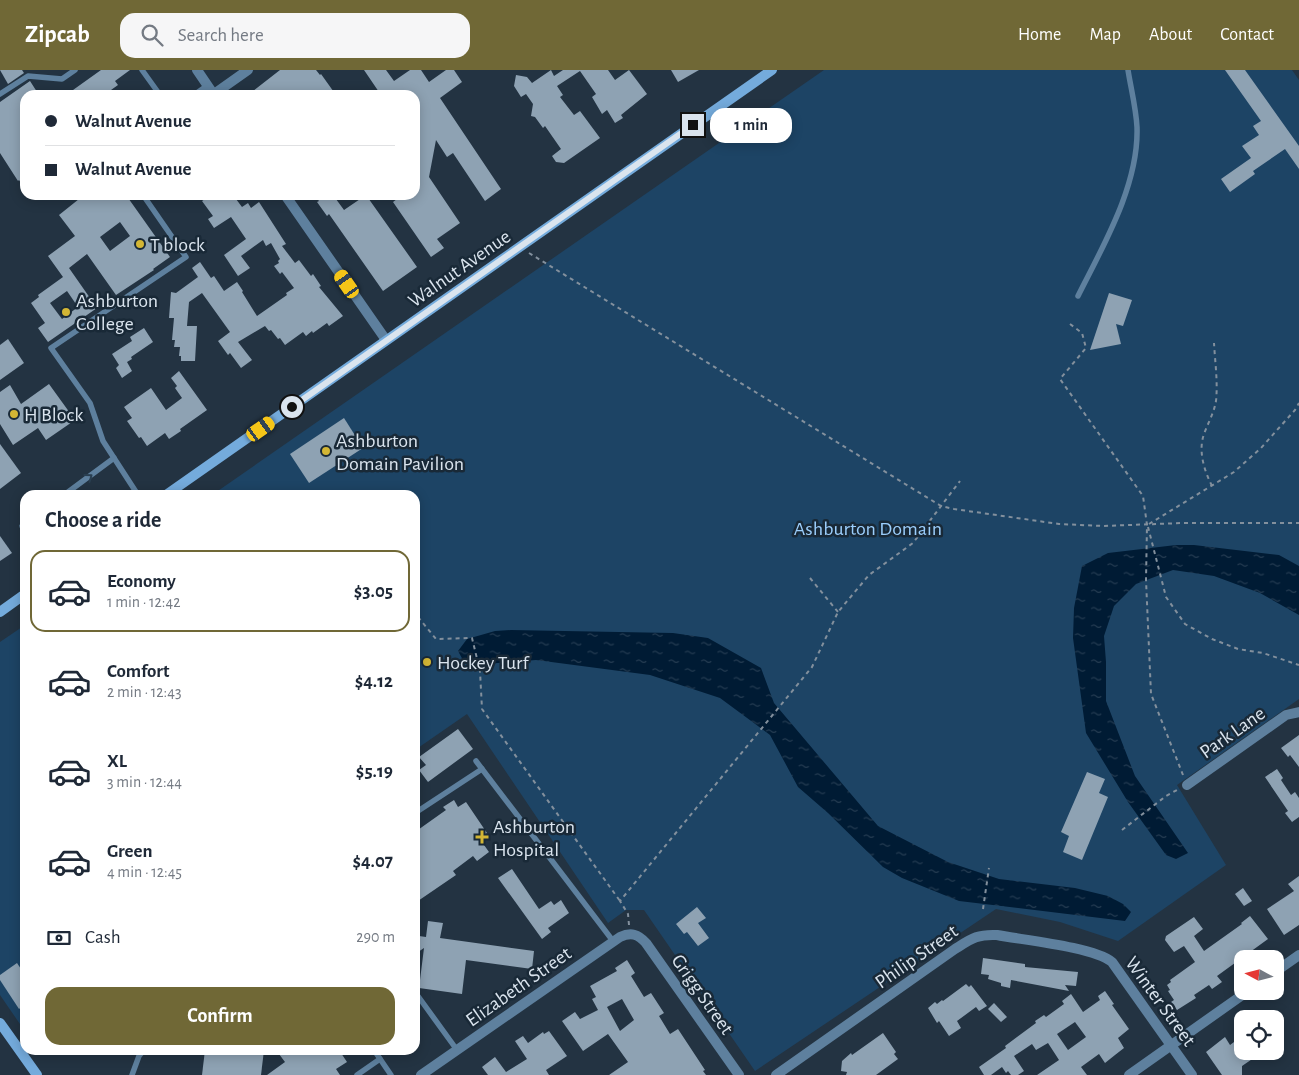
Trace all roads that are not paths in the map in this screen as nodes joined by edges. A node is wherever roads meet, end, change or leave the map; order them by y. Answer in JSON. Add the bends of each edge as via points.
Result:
{"nodes":[{"id":1,"x":75,"y":70,"type":"edge"},
{"id":2,"x":142,"y":70,"type":"edge"},
{"id":3,"x":197,"y":70,"type":"edge"},
{"id":4,"x":248,"y":70,"type":"edge"},
{"id":5,"x":772,"y":70,"type":"edge"},
{"id":6,"x":1128,"y":70,"type":"edge"},
{"id":7,"x":156,"y":90,"type":"edge"},
{"id":8,"x":211,"y":90,"type":"edge"},
{"id":9,"x":214,"y":90,"type":"edge"},
{"id":10,"x":0,"y":94,"type":"edge"},
{"id":11,"x":146,"y":200,"type":"edge"},
{"id":12,"x":288,"y":200,"type":"edge"},
{"id":13,"x":1078,"y":296,"type":"dead end"},
{"id":14,"x":386,"y":340,"type":"junction"},
{"id":15,"x":114,"y":458,"type":"junction"},
{"id":16,"x":71,"y":490,"type":"edge"},
{"id":17,"x":135,"y":490,"type":"edge"},
{"id":18,"x":173,"y":490,"type":"edge"},
{"id":19,"x":20,"y":598,"type":"edge"},
{"id":20,"x":0,"y":612,"type":"edge"},
{"id":21,"x":1299,"y":712,"type":"edge"},
{"id":22,"x":476,"y":762,"type":"dead end"},
{"id":23,"x":482,"y":769,"type":"junction"},
{"id":24,"x":1187,"y":785,"type":"road end"},
{"id":25,"x":420,"y":810,"type":"edge"},
{"id":26,"x":637,"y":935,"type":"joint"},
{"id":27,"x":613,"y":941,"type":"junction"},
{"id":28,"x":1097,"y":954,"type":"joint"},
{"id":29,"x":1299,"y":955,"type":"edge"},
{"id":30,"x":1284,"y":966,"type":"edge"},
{"id":31,"x":420,"y":999,"type":"edge"},
{"id":32,"x":1235,"y":1000,"type":"edge"},
{"id":33,"x":0,"y":1023,"type":"edge"},
{"id":34,"x":1171,"y":1045,"type":"junction"},
{"id":35,"x":457,"y":1050,"type":"junction"},
{"id":36,"x":20,"y":1051,"type":"edge"},
{"id":37,"x":23,"y":1055,"type":"edge"},
{"id":38,"x":140,"y":1055,"type":"edge"},
{"id":39,"x":377,"y":1055,"type":"edge"},
{"id":40,"x":380,"y":1059,"type":"junction"},
{"id":41,"x":37,"y":1075,"type":"edge"},
{"id":42,"x":132,"y":1075,"type":"edge"},
{"id":43,"x":357,"y":1075,"type":"edge"},
{"id":44,"x":391,"y":1075,"type":"edge"},
{"id":45,"x":421,"y":1075,"type":"edge"},
{"id":46,"x":738,"y":1075,"type":"edge"},
{"id":47,"x":776,"y":1075,"type":"edge"},
{"id":48,"x":1129,"y":1075,"type":"edge"},
{"id":49,"x":1192,"y":1075,"type":"edge"}],
"edges":[{"from":1,"to":10,"type":"lane","via":[[62,79],[28,76]]},
{"from":2,"to":7,"type":"lane"},
{"from":3,"to":8,"type":"street"},
{"from":4,"to":9,"type":"street"},
{"from":5,"to":14,"type":"main road","name":"Walnut Avenue"},
{"from":6,"to":13,"type":"lane","via":[[1137,126],[1133,165],[1123,200]]},
{"from":11,"to":15,"type":"lane","via":[[186,257],[51,348],[90,403],[103,441]]},
{"from":12,"to":14,"type":"street"},
{"from":14,"to":18,"type":"main road","name":"Walnut Avenue"},
{"from":16,"to":15,"type":"lane","one_way":true},
{"from":15,"to":17,"type":"lane"},
{"from":19,"to":20,"type":"main road"},
{"from":21,"to":24,"type":"street","name":"Park Lane","via":[[1286,715]]},
{"from":22,"to":23,"type":"lane"},
{"from":23,"to":25,"type":"lane"},
{"from":23,"to":27,"type":"lane"},
{"from":26,"to":27,"type":"street","name":"Elizabeth Street","via":[[627,934]]},
{"from":26,"to":46,"type":"street","name":"Grigg Street","via":[[646,943]]},
{"from":27,"to":35,"type":"street","name":"Elizabeth Street"},
{"from":28,"to":34,"type":"street","name":"Winter Street","via":[[1112,962]]},
{"from":28,"to":47,"type":"street","name":"Philip Street","via":[[997,935],[973,937]]},
{"from":29,"to":30,"type":"street"},
{"from":31,"to":35,"type":"lane"},
{"from":32,"to":34,"type":"street"},
{"from":33,"to":36,"type":"main road"},
{"from":34,"to":48,"type":"street"},
{"from":34,"to":49,"type":"street","name":"Winter Street"},
{"from":35,"to":45,"type":"street","name":"Elizabeth Street"},
{"from":37,"to":41,"type":"main road"},
{"from":38,"to":42,"type":"lane"},
{"from":39,"to":40,"type":"lane"},
{"from":40,"to":43,"type":"lane"},
{"from":40,"to":44,"type":"lane"}]}
